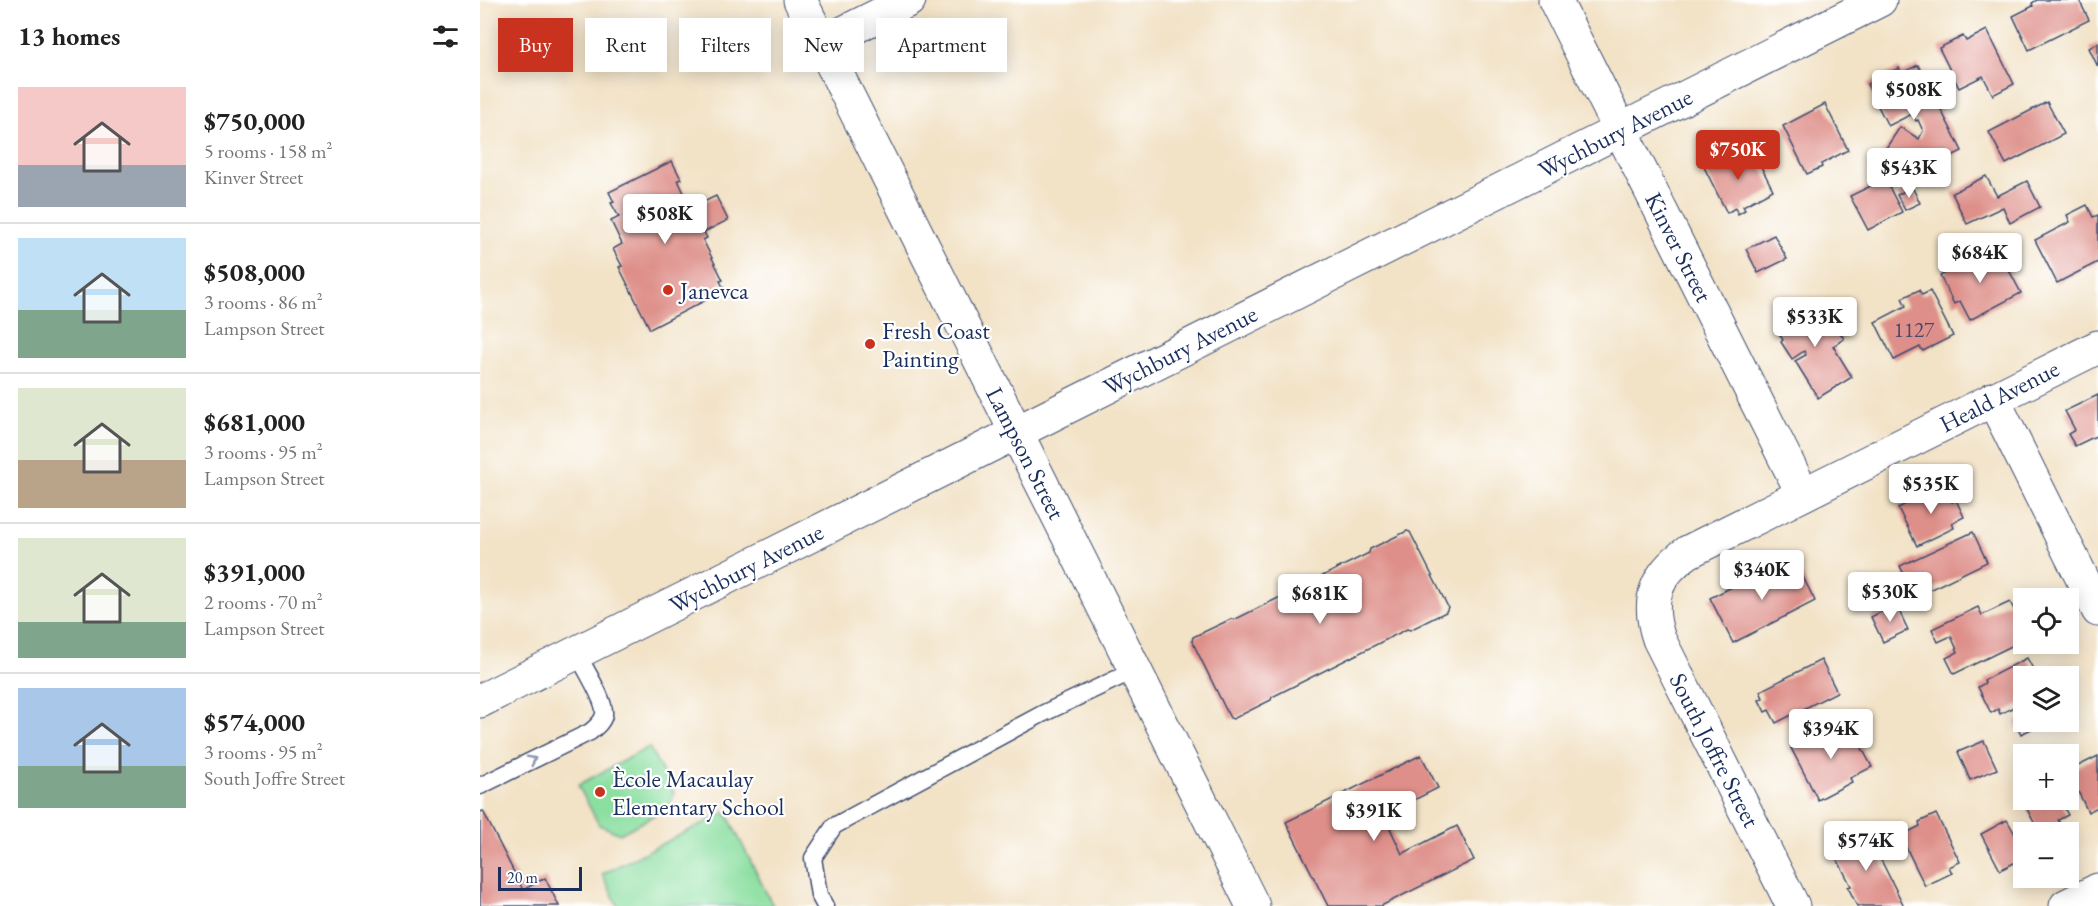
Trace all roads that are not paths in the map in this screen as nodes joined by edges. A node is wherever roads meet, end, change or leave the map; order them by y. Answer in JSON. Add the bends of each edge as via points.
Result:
{"nodes":[{"id":1,"x":800,"y":0,"type":"edge"},
{"id":2,"x":909,"y":0,"type":"edge"},
{"id":3,"x":1555,"y":0,"type":"edge"},
{"id":4,"x":1880,"y":0,"type":"edge"},
{"id":5,"x":809,"y":18,"type":"edge"},
{"id":6,"x":864,"y":23,"type":"edge"},
{"id":7,"x":836,"y":72,"type":"edge"},
{"id":8,"x":1621,"y":130,"type":"junction"},
{"id":9,"x":2098,"y":347,"type":"edge"},
{"id":10,"x":1993,"y":399,"type":"junction"},
{"id":11,"x":1016,"y":432,"type":"junction"},
{"id":12,"x":1803,"y":494,"type":"junction"},
{"id":13,"x":1656,"y":589,"type":"joint"},
{"id":14,"x":2098,"y":610,"type":"edge"},
{"id":15,"x":577,"y":653,"type":"junction"},
{"id":16,"x":1135,"y":670,"type":"junction"},
{"id":17,"x":480,"y":701,"type":"edge"},
{"id":18,"x":480,"y":786,"type":"edge"},
{"id":19,"x":2098,"y":890,"type":"edge"},
{"id":20,"x":825,"y":906,"type":"edge"},
{"id":21,"x":1253,"y":906,"type":"edge"},
{"id":22,"x":1793,"y":906,"type":"edge"},
{"id":23,"x":2066,"y":906,"type":"edge"}],
"edges":[{"from":1,"to":5,"type":"street","name":"Lampson Street"},
{"from":2,"to":6,"type":"street"},
{"from":3,"to":8,"type":"street","name":"Kinver Street"},
{"from":4,"to":8,"type":"street","name":"Wychbury Avenue"},
{"from":7,"to":11,"type":"street","name":"Lampson Street"},
{"from":8,"to":11,"type":"street","name":"Wychbury Avenue"},
{"from":8,"to":12,"type":"street","name":"Kinver Street"},
{"from":9,"to":10,"type":"street","name":"Heald Avenue"},
{"from":10,"to":12,"type":"street","name":"Heald Avenue"},
{"from":10,"to":14,"type":"street"},
{"from":11,"to":15,"type":"street","name":"Wychbury Avenue"},
{"from":11,"to":16,"type":"street","name":"Lampson Street"},
{"from":12,"to":13,"type":"street","name":"Heald Avenue","via":[[1688,552],[1663,574]]},
{"from":13,"to":22,"type":"street","name":"South Joffre Street","via":[[1652,606],[1659,639]]},
{"from":15,"to":17,"type":"street","name":"Wychbury Avenue"},
{"from":18,"to":15,"type":"lane","one_way":true,"via":[[600,724],[603,704]]},
{"from":16,"to":20,"type":"lane","via":[[1042,714],[834,826],[813,858],[819,895]]},
{"from":16,"to":21,"type":"street","name":"Lampson Street"},
{"from":19,"to":23,"type":"street"}]}
